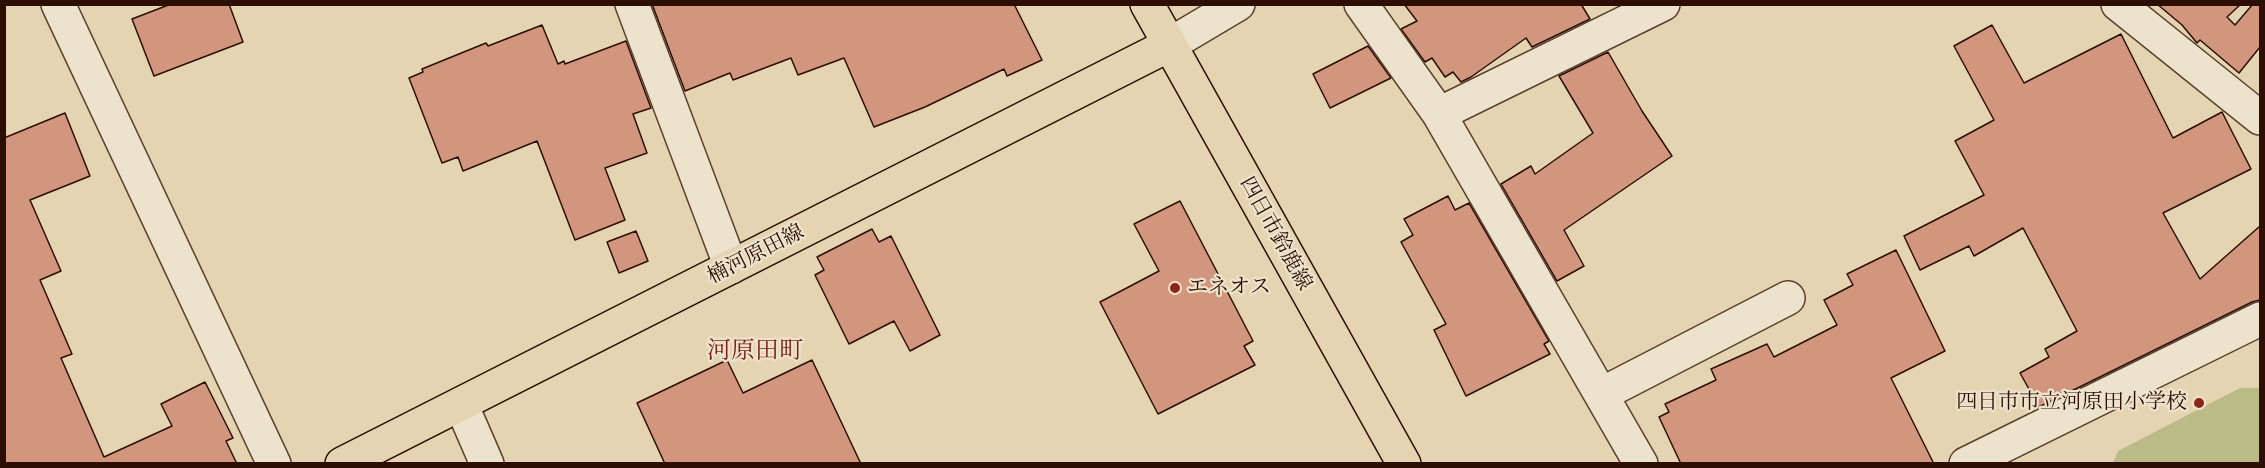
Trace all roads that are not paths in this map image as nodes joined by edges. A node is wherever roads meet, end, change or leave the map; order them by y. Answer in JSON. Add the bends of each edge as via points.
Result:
{"nodes":[{"id":1,"x":58,"y":4,"type":"edge"},
{"id":2,"x":632,"y":4,"type":"edge"},
{"id":3,"x":1147,"y":4,"type":"edge"},
{"id":4,"x":1238,"y":4,"type":"edge"},
{"id":5,"x":1361,"y":4,"type":"edge"},
{"id":6,"x":1663,"y":4,"type":"edge"},
{"id":7,"x":2118,"y":4,"type":"edge"},
{"id":8,"x":1168,"y":45,"type":"junction"},
{"id":9,"x":1439,"y":114,"type":"junction"},
{"id":10,"x":2260,"y":118,"type":"edge"},
{"id":11,"x":731,"y":267,"type":"junction"},
{"id":12,"x":1788,"y":298,"type":"dead end"},
{"id":13,"x":2260,"y":319,"type":"edge"},
{"id":14,"x":1602,"y":394,"type":"junction"},
{"id":15,"x":461,"y":404,"type":"junction"},
{"id":16,"x":274,"y":464,"type":"edge"},
{"id":17,"x":342,"y":464,"type":"edge"},
{"id":18,"x":487,"y":464,"type":"edge"},
{"id":19,"x":1404,"y":464,"type":"edge"},
{"id":20,"x":1641,"y":464,"type":"edge"},
{"id":21,"x":1966,"y":464,"type":"edge"}],
"edges":[{"from":1,"to":16,"type":"street"},
{"from":2,"to":11,"type":"street"},
{"from":3,"to":8,"type":"main road","name":"四日市鈴鹿線"},
{"from":4,"to":8,"type":"street"},
{"from":5,"to":9,"type":"street"},
{"from":6,"to":9,"type":"street"},
{"from":7,"to":10,"type":"street"},
{"from":8,"to":11,"type":"main road","name":"楠河原田線"},
{"from":8,"to":19,"type":"main road","name":"四日市鈴鹿線"},
{"from":9,"to":14,"type":"street"},
{"from":11,"to":15,"type":"main road","name":"楠河原田線"},
{"from":12,"to":14,"type":"street"},
{"from":13,"to":21,"type":"street"},
{"from":14,"to":20,"type":"street"},
{"from":15,"to":17,"type":"main road","name":"楠河原田線"},
{"from":15,"to":18,"type":"street"}]}
